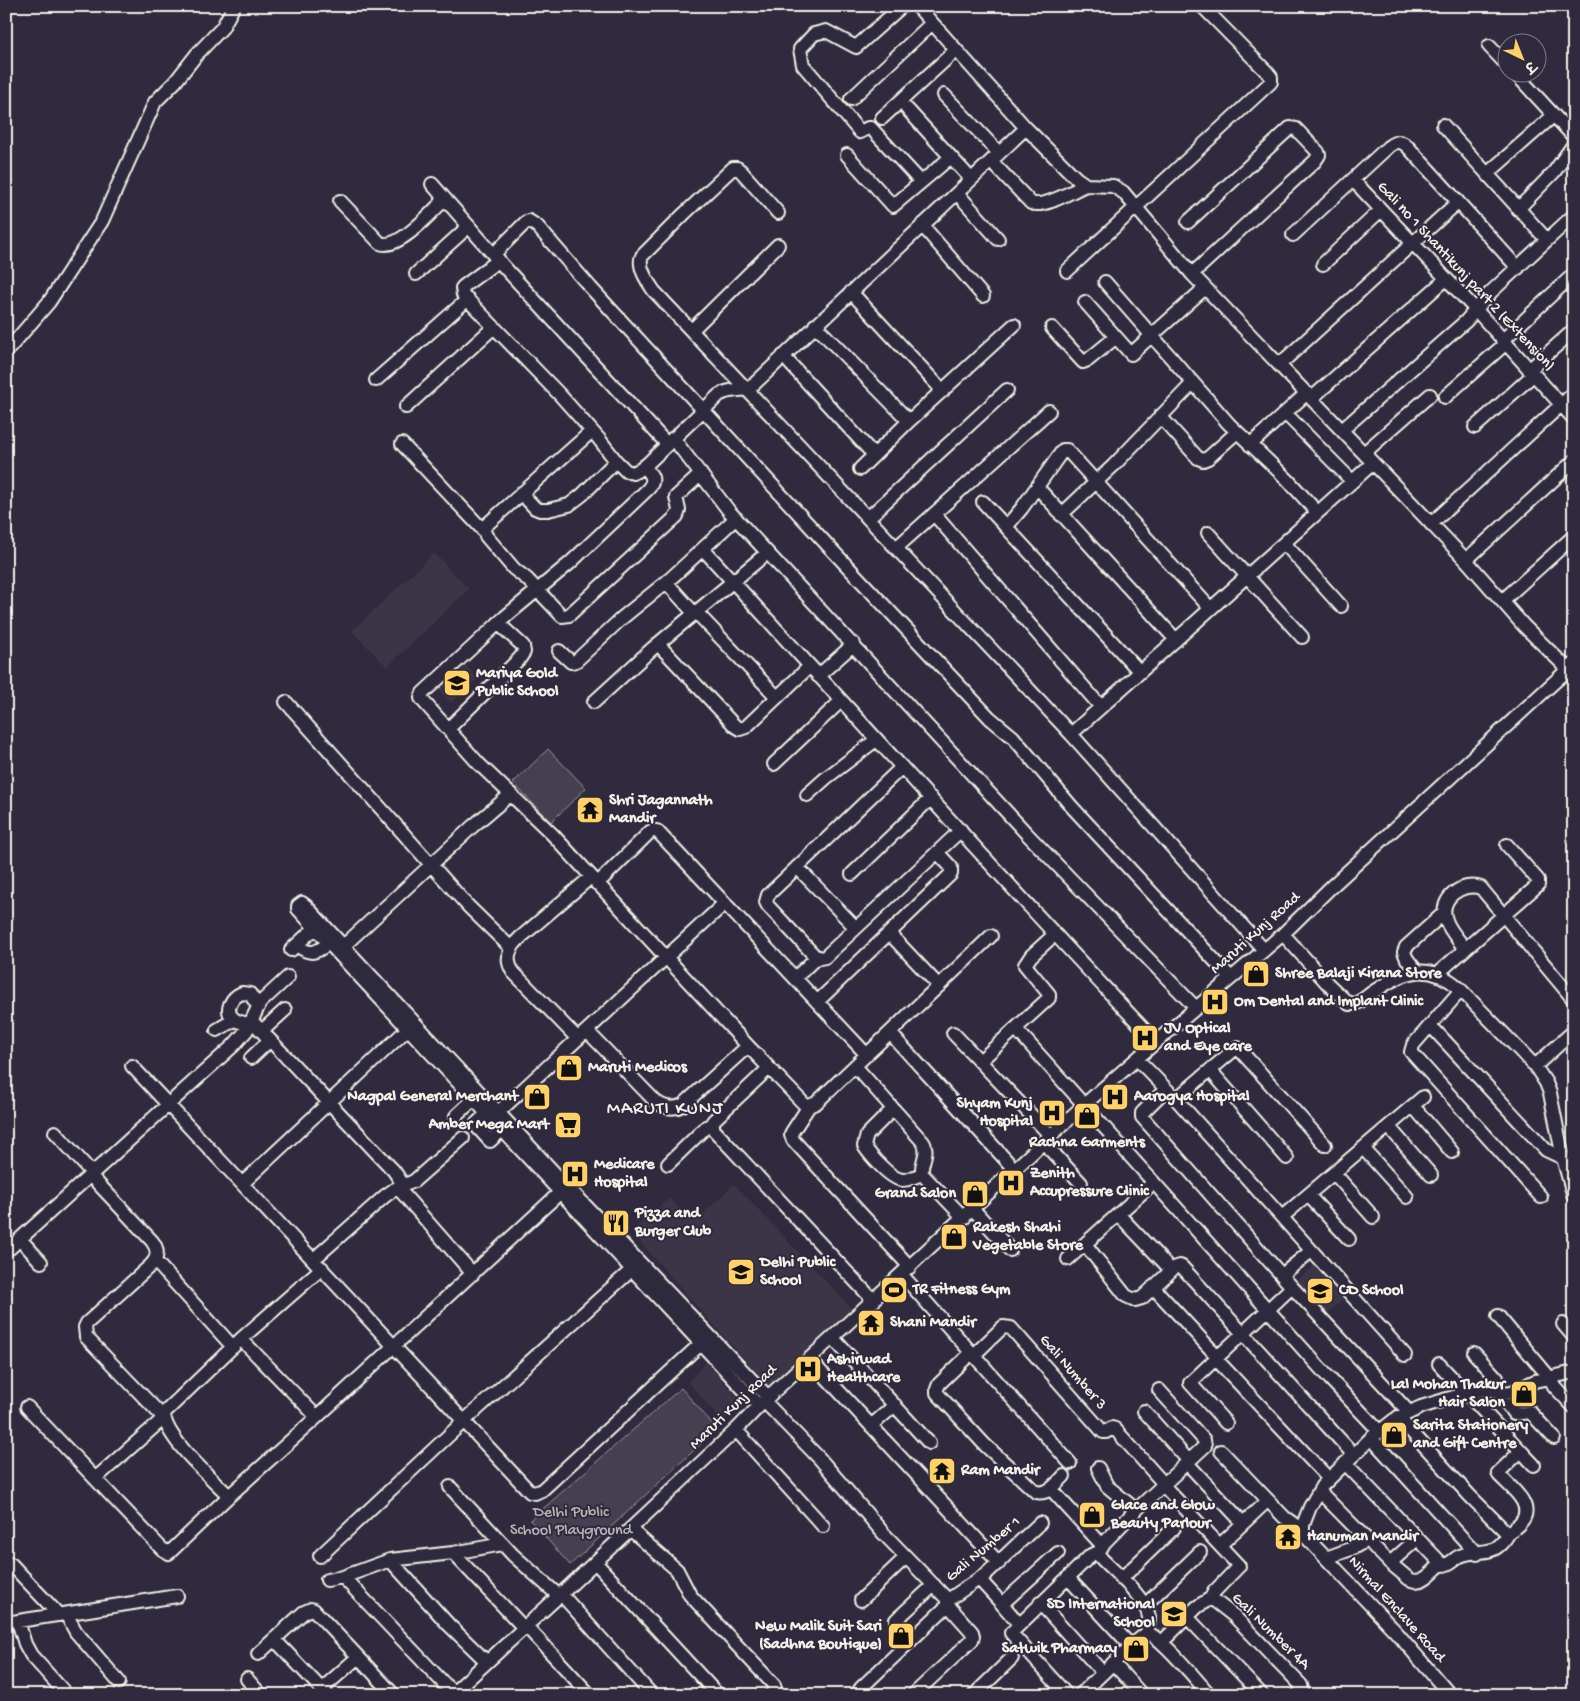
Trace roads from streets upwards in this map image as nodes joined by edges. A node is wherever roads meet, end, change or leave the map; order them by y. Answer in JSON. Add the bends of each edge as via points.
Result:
{"nodes":[{"id":1,"x":234,"y":6,"type":"edge"},
{"id":2,"x":902,"y":6,"type":"edge"},
{"id":3,"x":917,"y":6,"type":"edge"},
{"id":4,"x":1202,"y":6,"type":"edge"},
{"id":5,"x":932,"y":23,"type":"junction"},
{"id":6,"x":1489,"y":46,"type":"dead end"},
{"id":7,"x":956,"y":50,"type":"junction"},
{"id":8,"x":1498,"y":55,"type":"edge"},
{"id":9,"x":1523,"y":82,"type":"edge"},
{"id":10,"x":944,"y":95,"type":"dead end"},
{"id":11,"x":851,"y":98,"type":"dead end"},
{"id":12,"x":907,"y":109,"type":"dead end"},
{"id":13,"x":1553,"y":116,"type":"junction"},
{"id":14,"x":882,"y":118,"type":"dead end"},
{"id":15,"x":1443,"y":125,"type":"dead end"},
{"id":16,"x":1026,"y":128,"type":"junction"},
{"id":17,"x":1574,"y":137,"type":"edge"},
{"id":18,"x":1574,"y":144,"type":"edge"},
{"id":19,"x":847,"y":155,"type":"dead end"},
{"id":20,"x":951,"y":157,"type":"junction"},
{"id":21,"x":995,"y":157,"type":"junction"},
{"id":22,"x":1486,"y":174,"type":"junction"},
{"id":23,"x":971,"y":179,"type":"junction"},
{"id":24,"x":1353,"y":180,"type":"junction"},
{"id":25,"x":921,"y":182,"type":"junction"},
{"id":26,"x":432,"y":184,"type":"dead end"},
{"id":27,"x":1086,"y":184,"type":"junction"},
{"id":28,"x":957,"y":193,"type":"junction"},
{"id":29,"x":446,"y":200,"type":"junction"},
{"id":30,"x":340,"y":201,"type":"dead end"},
{"id":31,"x":1458,"y":202,"type":"junction"},
{"id":32,"x":1136,"y":209,"type":"junction"},
{"id":33,"x":1518,"y":209,"type":"junction"},
{"id":34,"x":1380,"y":210,"type":"junction"},
{"id":35,"x":778,"y":213,"type":"dead end"},
{"id":36,"x":1574,"y":215,"type":"edge"},
{"id":37,"x":1188,"y":222,"type":"dead end"},
{"id":38,"x":922,"y":225,"type":"junction"},
{"id":39,"x":469,"y":226,"type":"junction"},
{"id":40,"x":1293,"y":235,"type":"dead end"},
{"id":41,"x":998,"y":239,"type":"dead end"},
{"id":42,"x":1547,"y":240,"type":"junction"},
{"id":43,"x":1412,"y":243,"type":"junction"},
{"id":44,"x":778,"y":245,"type":"dead end"},
{"id":45,"x":497,"y":257,"type":"junction"},
{"id":46,"x":1323,"y":264,"type":"dead end"},
{"id":47,"x":1518,"y":268,"type":"junction"},
{"id":48,"x":1067,"y":272,"type":"dead end"},
{"id":49,"x":416,"y":274,"type":"dead end"},
{"id":50,"x":1192,"y":274,"type":"junction"},
{"id":51,"x":1574,"y":274,"type":"edge"},
{"id":52,"x":1446,"y":279,"type":"junction"},
{"id":53,"x":1105,"y":282,"type":"dead end"},
{"id":54,"x":1205,"y":288,"type":"junction"},
{"id":55,"x":851,"y":292,"type":"junction"},
{"id":56,"x":984,"y":296,"type":"dead end"},
{"id":57,"x":468,"y":300,"type":"junction"},
{"id":58,"x":1086,"y":302,"type":"dead end"},
{"id":59,"x":1476,"y":310,"type":"junction"},
{"id":60,"x":815,"y":325,"type":"junction"},
{"id":61,"x":1014,"y":325,"type":"dead end"},
{"id":62,"x":494,"y":327,"type":"junction"},
{"id":63,"x":1052,"y":328,"type":"dead end"},
{"id":64,"x":692,"y":330,"type":"junction"},
{"id":65,"x":1574,"y":330,"type":"edge"},
{"id":66,"x":1153,"y":334,"type":"junction"},
{"id":67,"x":1116,"y":337,"type":"junction"},
{"id":68,"x":1504,"y":342,"type":"junction"},
{"id":69,"x":6,"y":352,"type":"edge"},
{"id":70,"x":783,"y":356,"type":"junction"},
{"id":71,"x":1279,"y":364,"type":"junction"},
{"id":72,"x":1531,"y":373,"type":"junction"},
{"id":73,"x":376,"y":380,"type":"dead end"},
{"id":74,"x":1193,"y":383,"type":"junction"},
{"id":75,"x":747,"y":389,"type":"junction"},
{"id":76,"x":1007,"y":390,"type":"dead end"},
{"id":77,"x":942,"y":391,"type":"junction"},
{"id":78,"x":1574,"y":393,"type":"edge"},
{"id":79,"x":1430,"y":395,"type":"dead end"},
{"id":80,"x":1309,"y":396,"type":"junction"},
{"id":81,"x":1445,"y":397,"type":"dead end"},
{"id":82,"x":1561,"y":405,"type":"junction"},
{"id":83,"x":406,"y":407,"type":"dead end"},
{"id":84,"x":702,"y":409,"type":"junction"},
{"id":85,"x":1049,"y":411,"type":"dead end"},
{"id":86,"x":1285,"y":413,"type":"junction"},
{"id":87,"x":1160,"y":416,"type":"junction"},
{"id":88,"x":1574,"y":419,"type":"edge"},
{"id":89,"x":909,"y":421,"type":"junction"},
{"id":90,"x":1475,"y":427,"type":"dead end"},
{"id":91,"x":1342,"y":430,"type":"junction"},
{"id":92,"x":592,"y":431,"type":"junction"},
{"id":93,"x":1237,"y":432,"type":"junction"},
{"id":94,"x":670,"y":441,"type":"junction"},
{"id":95,"x":402,"y":444,"type":"dead end"},
{"id":96,"x":1250,"y":445,"type":"junction"},
{"id":97,"x":1364,"y":453,"type":"junction"},
{"id":98,"x":874,"y":455,"type":"junction"},
{"id":99,"x":616,"y":461,"type":"junction"},
{"id":100,"x":1574,"y":461,"type":"edge"},
{"id":101,"x":1373,"y":463,"type":"junction"},
{"id":102,"x":644,"y":466,"type":"junction"},
{"id":103,"x":860,"y":469,"type":"dead end"},
{"id":104,"x":701,"y":474,"type":"junction"},
{"id":105,"x":1352,"y":480,"type":"junction"},
{"id":106,"x":1095,"y":482,"type":"junction"},
{"id":107,"x":1037,"y":487,"type":"junction"},
{"id":108,"x":521,"y":492,"type":"junction"},
{"id":109,"x":983,"y":502,"type":"dead end"},
{"id":110,"x":1317,"y":512,"type":"junction"},
{"id":111,"x":934,"y":514,"type":"junction"},
{"id":112,"x":1061,"y":514,"type":"junction"},
{"id":113,"x":736,"y":518,"type":"junction"},
{"id":114,"x":868,"y":518,"type":"junction"},
{"id":115,"x":1431,"y":524,"type":"junction"},
{"id":116,"x":1006,"y":527,"type":"junction"},
{"id":117,"x":482,"y":530,"type":"junction"},
{"id":118,"x":1208,"y":533,"type":"dead end"},
{"id":119,"x":1574,"y":536,"type":"edge"},
{"id":120,"x":1284,"y":542,"type":"junction"},
{"id":121,"x":896,"y":548,"type":"junction"},
{"id":122,"x":703,"y":549,"type":"junction"},
{"id":123,"x":767,"y":553,"type":"junction"},
{"id":124,"x":1466,"y":560,"type":"junction"},
{"id":125,"x":1247,"y":576,"type":"junction"},
{"id":126,"x":666,"y":582,"type":"junction"},
{"id":127,"x":733,"y":582,"type":"junction"},
{"id":128,"x":537,"y":589,"type":"junction"},
{"id":129,"x":1502,"y":601,"type":"junction"},
{"id":130,"x":1341,"y":606,"type":"dead end"},
{"id":131,"x":1210,"y":608,"type":"junction"},
{"id":132,"x":695,"y":612,"type":"junction"},
{"id":133,"x":498,"y":623,"type":"junction"},
{"id":134,"x":1302,"y":637,"type":"dead end"},
{"id":135,"x":1176,"y":640,"type":"junction"},
{"id":136,"x":658,"y":644,"type":"junction"},
{"id":137,"x":854,"y":644,"type":"junction"},
{"id":138,"x":559,"y":651,"type":"dead end"},
{"id":139,"x":1572,"y":670,"type":"edge"},
{"id":140,"x":813,"y":671,"type":"junction"},
{"id":141,"x":1140,"y":672,"type":"junction"},
{"id":142,"x":777,"y":697,"type":"junction"},
{"id":143,"x":841,"y":701,"type":"junction"},
{"id":144,"x":286,"y":702,"type":"dead end"},
{"id":145,"x":594,"y":702,"type":"dead end"},
{"id":146,"x":1101,"y":707,"type":"junction"},
{"id":147,"x":448,"y":729,"type":"junction"},
{"id":148,"x":1070,"y":734,"type":"junction"},
{"id":149,"x":876,"y":740,"type":"junction"},
{"id":150,"x":774,"y":764,"type":"dead end"},
{"id":151,"x":902,"y":767,"type":"junction"},
{"id":152,"x":511,"y":794,"type":"junction"},
{"id":153,"x":807,"y":795,"type":"dead end"},
{"id":154,"x":931,"y":798,"type":"junction"},
{"id":155,"x":961,"y":830,"type":"junction"},
{"id":156,"x":1507,"y":845,"type":"dead end"},
{"id":157,"x":937,"y":852,"type":"junction"},
{"id":158,"x":431,"y":865,"type":"junction"},
{"id":159,"x":797,"y":867,"type":"junction"},
{"id":160,"x":852,"y":874,"type":"dead end"},
{"id":161,"x":594,"y":880,"type":"junction"},
{"id":162,"x":725,"y":903,"type":"junction"},
{"id":163,"x":1444,"y":913,"type":"junction"},
{"id":164,"x":1504,"y":915,"type":"junction"},
{"id":165,"x":315,"y":928,"type":"junction"},
{"id":166,"x":856,"y":928,"type":"junction"},
{"id":167,"x":889,"y":933,"type":"junction"},
{"id":168,"x":1283,"y":934,"type":"junction"},
{"id":169,"x":1054,"y":935,"type":"junction"},
{"id":170,"x":991,"y":936,"type":"dead end"},
{"id":171,"x":336,"y":947,"type":"junction"},
{"id":172,"x":511,"y":948,"type":"junction"},
{"id":173,"x":1465,"y":949,"type":"junction"},
{"id":174,"x":1264,"y":950,"type":"junction"},
{"id":175,"x":817,"y":957,"type":"junction"},
{"id":176,"x":667,"y":958,"type":"junction"},
{"id":177,"x":1417,"y":972,"type":"junction"},
{"id":178,"x":1437,"y":974,"type":"junction"},
{"id":179,"x":288,"y":977,"type":"dead end"},
{"id":180,"x":795,"y":978,"type":"junction"},
{"id":181,"x":1231,"y":978,"type":"junction"},
{"id":182,"x":939,"y":986,"type":"junction"},
{"id":183,"x":1461,"y":990,"type":"junction"},
{"id":184,"x":1574,"y":1000,"type":"edge"},
{"id":185,"x":817,"y":1002,"type":"junction"},
{"id":186,"x":258,"y":1006,"type":"junction"},
{"id":187,"x":1196,"y":1008,"type":"junction"},
{"id":188,"x":285,"y":1010,"type":"dead end"},
{"id":189,"x":234,"y":1020,"type":"junction"},
{"id":190,"x":251,"y":1022,"type":"junction"},
{"id":191,"x":411,"y":1025,"type":"junction"},
{"id":192,"x":1430,"y":1025,"type":"junction"},
{"id":193,"x":1016,"y":1029,"type":"junction"},
{"id":194,"x":216,"y":1030,"type":"dead end"},
{"id":195,"x":1574,"y":1031,"type":"edge"},
{"id":196,"x":890,"y":1033,"type":"junction"},
{"id":197,"x":953,"y":1033,"type":"dead end"},
{"id":198,"x":583,"y":1035,"type":"junction"},
{"id":199,"x":266,"y":1036,"type":"junction"},
{"id":200,"x":1156,"y":1042,"type":"junction"},
{"id":201,"x":748,"y":1046,"type":"junction"},
{"id":202,"x":867,"y":1055,"type":"junction"},
{"id":203,"x":251,"y":1058,"type":"dead end"},
{"id":204,"x":1137,"y":1059,"type":"junction"},
{"id":205,"x":980,"y":1062,"type":"junction"},
{"id":206,"x":132,"y":1066,"type":"dead end"},
{"id":207,"x":855,"y":1066,"type":"junction"},
{"id":208,"x":1535,"y":1066,"type":"junction"},
{"id":209,"x":768,"y":1068,"type":"junction"},
{"id":210,"x":1210,"y":1070,"type":"junction"},
{"id":211,"x":1166,"y":1089,"type":"junction"},
{"id":212,"x":1423,"y":1097,"type":"dead end"},
{"id":213,"x":1176,"y":1099,"type":"junction"},
{"id":214,"x":474,"y":1100,"type":"junction"},
{"id":215,"x":328,"y":1102,"type":"junction"},
{"id":216,"x":168,"y":1104,"type":"junction"},
{"id":217,"x":1085,"y":1104,"type":"junction"},
{"id":218,"x":809,"y":1106,"type":"junction"},
{"id":219,"x":1413,"y":1106,"type":"junction"},
{"id":220,"x":893,"y":1109,"type":"junction"},
{"id":221,"x":492,"y":1115,"type":"junction"},
{"id":222,"x":456,"y":1116,"type":"dead end"},
{"id":223,"x":712,"y":1124,"type":"junction"},
{"id":224,"x":1388,"y":1127,"type":"junction"},
{"id":225,"x":55,"y":1132,"type":"dead end"},
{"id":226,"x":463,"y":1138,"type":"dead end"},
{"id":227,"x":1048,"y":1139,"type":"junction"},
{"id":228,"x":1325,"y":1145,"type":"dead end"},
{"id":229,"x":1363,"y":1148,"type":"junction"},
{"id":230,"x":1452,"y":1152,"type":"dead end"},
{"id":231,"x":1287,"y":1158,"type":"dead end"},
{"id":232,"x":1563,"y":1158,"type":"junction"},
{"id":233,"x":668,"y":1164,"type":"dead end"},
{"id":234,"x":1015,"y":1170,"type":"junction"},
{"id":235,"x":1334,"y":1173,"type":"junction"},
{"id":236,"x":91,"y":1174,"type":"junction"},
{"id":237,"x":922,"y":1174,"type":"junction"},
{"id":238,"x":1431,"y":1175,"type":"dead end"},
{"id":239,"x":242,"y":1183,"type":"junction"},
{"id":240,"x":1081,"y":1183,"type":"dead end"},
{"id":241,"x":1153,"y":1183,"type":"junction"},
{"id":242,"x":401,"y":1187,"type":"junction"},
{"id":243,"x":564,"y":1190,"type":"junction"},
{"id":244,"x":1308,"y":1195,"type":"junction"},
{"id":245,"x":1407,"y":1197,"type":"dead end"},
{"id":246,"x":1541,"y":1197,"type":"dead end"},
{"id":247,"x":1574,"y":1197,"type":"edge"},
{"id":248,"x":968,"y":1214,"type":"junction"},
{"id":249,"x":1118,"y":1214,"type":"junction"},
{"id":250,"x":1282,"y":1217,"type":"junction"},
{"id":251,"x":1373,"y":1217,"type":"dead end"},
{"id":252,"x":1349,"y":1239,"type":"dead end"},
{"id":253,"x":13,"y":1241,"type":"edge"},
{"id":254,"x":1085,"y":1244,"type":"junction"},
{"id":255,"x":1010,"y":1250,"type":"dead end"},
{"id":256,"x":1311,"y":1251,"type":"junction"},
{"id":257,"x":1068,"y":1259,"type":"dead end"},
{"id":258,"x":155,"y":1261,"type":"junction"},
{"id":259,"x":41,"y":1262,"type":"dead end"},
{"id":260,"x":318,"y":1264,"type":"junction"},
{"id":261,"x":636,"y":1266,"type":"junction"},
{"id":262,"x":1171,"y":1270,"type":"junction"},
{"id":263,"x":906,"y":1271,"type":"junction"},
{"id":264,"x":473,"y":1274,"type":"junction"},
{"id":265,"x":1282,"y":1275,"type":"junction"},
{"id":266,"x":1292,"y":1287,"type":"junction"},
{"id":267,"x":1153,"y":1288,"type":"junction"},
{"id":268,"x":874,"y":1301,"type":"junction"},
{"id":269,"x":1268,"y":1309,"type":"junction"},
{"id":270,"x":1498,"y":1316,"type":"dead end"},
{"id":271,"x":1563,"y":1324,"type":"dead end"},
{"id":272,"x":1242,"y":1333,"type":"junction"},
{"id":273,"x":1574,"y":1337,"type":"edge"},
{"id":274,"x":833,"y":1338,"type":"junction"},
{"id":275,"x":705,"y":1340,"type":"junction"},
{"id":276,"x":237,"y":1343,"type":"junction"},
{"id":277,"x":394,"y":1347,"type":"junction"},
{"id":278,"x":1474,"y":1352,"type":"dead end"},
{"id":279,"x":973,"y":1353,"type":"junction"},
{"id":280,"x":1406,"y":1355,"type":"dead end"},
{"id":281,"x":1216,"y":1357,"type":"junction"},
{"id":282,"x":809,"y":1359,"type":"junction"},
{"id":283,"x":1440,"y":1364,"type":"dead end"},
{"id":284,"x":1574,"y":1372,"type":"edge"},
{"id":285,"x":1550,"y":1378,"type":"junction"},
{"id":286,"x":1159,"y":1390,"type":"dead end"},
{"id":287,"x":1495,"y":1390,"type":"junction"},
{"id":288,"x":1466,"y":1393,"type":"junction"},
{"id":289,"x":763,"y":1402,"type":"junction"},
{"id":290,"x":895,"y":1405,"type":"junction"},
{"id":291,"x":27,"y":1407,"type":"dead end"},
{"id":292,"x":1574,"y":1407,"type":"edge"},
{"id":293,"x":1144,"y":1411,"type":"dead end"},
{"id":294,"x":1403,"y":1414,"type":"junction"},
{"id":295,"x":164,"y":1418,"type":"junction"},
{"id":296,"x":317,"y":1418,"type":"junction"},
{"id":297,"x":463,"y":1422,"type":"junction"},
{"id":298,"x":1226,"y":1423,"type":"dead end"},
{"id":299,"x":871,"y":1426,"type":"junction"},
{"id":300,"x":736,"y":1430,"type":"junction"},
{"id":301,"x":1375,"y":1434,"type":"junction"},
{"id":302,"x":1554,"y":1438,"type":"dead end"},
{"id":303,"x":930,"y":1442,"type":"dead end"},
{"id":304,"x":1221,"y":1451,"type":"dead end"},
{"id":305,"x":1520,"y":1451,"type":"junction"},
{"id":306,"x":1349,"y":1459,"type":"junction"},
{"id":307,"x":1187,"y":1461,"type":"junction"},
{"id":308,"x":1070,"y":1463,"type":"dead end"},
{"id":309,"x":1534,"y":1465,"type":"dead end"},
{"id":310,"x":1098,"y":1468,"type":"dead end"},
{"id":311,"x":1064,"y":1476,"type":"dead end"},
{"id":312,"x":96,"y":1478,"type":"junction"},
{"id":313,"x":1329,"y":1479,"type":"junction"},
{"id":314,"x":1163,"y":1485,"type":"junction"},
{"id":315,"x":450,"y":1487,"type":"dead end"},
{"id":316,"x":1051,"y":1489,"type":"junction"},
{"id":317,"x":1319,"y":1491,"type":"junction"},
{"id":318,"x":229,"y":1496,"type":"junction"},
{"id":319,"x":1268,"y":1500,"type":"junction"},
{"id":320,"x":1135,"y":1511,"type":"junction"},
{"id":321,"x":1243,"y":1522,"type":"junction"},
{"id":322,"x":1040,"y":1523,"type":"dead end"},
{"id":323,"x":823,"y":1526,"type":"dead end"},
{"id":324,"x":1174,"y":1528,"type":"dead end"},
{"id":325,"x":630,"y":1529,"type":"junction"},
{"id":326,"x":1302,"y":1530,"type":"junction"},
{"id":327,"x":1509,"y":1533,"type":"junction"},
{"id":328,"x":1417,"y":1539,"type":"junction"},
{"id":329,"x":1367,"y":1540,"type":"junction"},
{"id":330,"x":503,"y":1544,"type":"junction"},
{"id":331,"x":1220,"y":1545,"type":"junction"},
{"id":332,"x":1101,"y":1548,"type":"junction"},
{"id":333,"x":453,"y":1552,"type":"junction"},
{"id":334,"x":1200,"y":1552,"type":"dead end"},
{"id":335,"x":1058,"y":1554,"type":"dead end"},
{"id":336,"x":1477,"y":1554,"type":"junction"},
{"id":337,"x":320,"y":1556,"type":"dead end"},
{"id":338,"x":906,"y":1557,"type":"junction"},
{"id":339,"x":1326,"y":1558,"type":"junction"},
{"id":340,"x":390,"y":1560,"type":"junction"},
{"id":341,"x":595,"y":1562,"type":"junction"},
{"id":342,"x":998,"y":1563,"type":"junction"},
{"id":343,"x":1390,"y":1563,"type":"junction"},
{"id":344,"x":11,"y":1564,"type":"dead end"},
{"id":345,"x":1441,"y":1564,"type":"junction"},
{"id":346,"x":343,"y":1577,"type":"junction"},
{"id":347,"x":1068,"y":1578,"type":"junction"},
{"id":348,"x":1121,"y":1578,"type":"junction"},
{"id":349,"x":979,"y":1579,"type":"junction"},
{"id":350,"x":327,"y":1580,"type":"dead end"},
{"id":351,"x":934,"y":1585,"type":"junction"},
{"id":352,"x":560,"y":1595,"type":"junction"},
{"id":353,"x":177,"y":1596,"type":"dead end"},
{"id":354,"x":1211,"y":1598,"type":"junction"},
{"id":355,"x":861,"y":1600,"type":"dead end"},
{"id":356,"x":948,"y":1603,"type":"junction"},
{"id":357,"x":1040,"y":1603,"type":"junction"},
{"id":358,"x":1002,"y":1604,"type":"junction"},
{"id":359,"x":1144,"y":1606,"type":"junction"},
{"id":360,"x":62,"y":1614,"type":"junction"},
{"id":361,"x":1187,"y":1617,"type":"junction"},
{"id":362,"x":896,"y":1620,"type":"dead end"},
{"id":363,"x":12,"y":1622,"type":"edge"},
{"id":364,"x":1019,"y":1624,"type":"junction"},
{"id":365,"x":525,"y":1627,"type":"junction"},
{"id":366,"x":1147,"y":1633,"type":"junction"},
{"id":367,"x":274,"y":1639,"type":"junction"},
{"id":368,"x":1162,"y":1642,"type":"junction"},
{"id":369,"x":1131,"y":1646,"type":"junction"},
{"id":370,"x":258,"y":1654,"type":"dead end"},
{"id":371,"x":358,"y":1657,"type":"junction"},
{"id":372,"x":1012,"y":1658,"type":"dead end"},
{"id":373,"x":487,"y":1662,"type":"junction"},
{"id":374,"x":1113,"y":1663,"type":"junction"},
{"id":375,"x":1103,"y":1673,"type":"junction"},
{"id":376,"x":247,"y":1679,"type":"dead end"},
{"id":377,"x":119,"y":1682,"type":"dead end"},
{"id":378,"x":324,"y":1692,"type":"edge"},
{"id":379,"x":1300,"y":1693,"type":"edge"},
{"id":380,"x":452,"y":1694,"type":"edge"},
{"id":381,"x":67,"y":1695,"type":"edge"},
{"id":382,"x":261,"y":1695,"type":"edge"},
{"id":383,"x":394,"y":1695,"type":"edge"},
{"id":384,"x":590,"y":1695,"type":"edge"},
{"id":385,"x":652,"y":1695,"type":"edge"},
{"id":386,"x":718,"y":1695,"type":"edge"},
{"id":387,"x":771,"y":1695,"type":"edge"},
{"id":388,"x":860,"y":1695,"type":"edge"},
{"id":389,"x":913,"y":1695,"type":"edge"},
{"id":390,"x":974,"y":1695,"type":"edge"},
{"id":391,"x":1067,"y":1695,"type":"edge"},
{"id":392,"x":1080,"y":1695,"type":"edge"},
{"id":393,"x":1142,"y":1695,"type":"edge"},
{"id":394,"x":1210,"y":1695,"type":"edge"},
{"id":395,"x":1262,"y":1695,"type":"edge"},
{"id":396,"x":1450,"y":1695,"type":"edge"}],
"edges":[{"from":1,"to":69,"type":"street","via":[[222,28],[155,102],[97,228],[43,310]]},
{"from":2,"to":25,"type":"street","via":[[856,47],[826,31],[814,34],[800,49],[800,56],[803,65],[860,132],[871,128]]},
{"from":3,"to":5,"type":"street"},
{"from":4,"to":32,"type":"street","via":[[1267,72],[1271,82]]},
{"from":5,"to":7,"type":"street"},
{"from":5,"to":11,"type":"street"},
{"from":6,"to":8,"type":"street"},
{"from":7,"to":14,"type":"street"},
{"from":7,"to":16,"type":"street"},
{"from":9,"to":13,"type":"street"},
{"from":10,"to":21,"type":"street"},
{"from":12,"to":20,"type":"street"},
{"from":13,"to":17,"type":"street"},
{"from":13,"to":22,"type":"street"},
{"from":15,"to":22,"type":"street"},
{"from":16,"to":21,"type":"street"},
{"from":16,"to":27,"type":"street"},
{"from":18,"to":33,"type":"street","via":[[1554,172]]},
{"from":19,"to":25,"type":"street","via":[[893,206]]},
{"from":20,"to":23,"type":"street"},
{"from":20,"to":25,"type":"street"},
{"from":21,"to":23,"type":"street"},
{"from":21,"to":27,"type":"street","via":[[1031,203],[1036,205]]},
{"from":22,"to":33,"type":"street"},
{"from":23,"to":28,"type":"street"},
{"from":24,"to":31,"type":"street","via":[[1388,147],[1399,141]]},
{"from":24,"to":34,"type":"street","name":"Gali no 1 Shantikunj part 2 (Extension)"},
{"from":24,"to":40,"type":"street"},
{"from":26,"to":29,"type":"street"},
{"from":27,"to":32,"type":"street","via":[[1114,186]]},
{"from":28,"to":38,"type":"street"},
{"from":28,"to":41,"type":"street"},
{"from":29,"to":30,"type":"street","via":[[404,237],[385,245]]},
{"from":29,"to":39,"type":"street"},
{"from":31,"to":43,"type":"street"},
{"from":31,"to":47,"type":"street"},
{"from":32,"to":48,"type":"street"},
{"from":32,"to":50,"type":"street"},
{"from":33,"to":42,"type":"street"},
{"from":34,"to":43,"type":"street","name":"Gali no 1 Shantikunj part 2 (Extension)"},
{"from":34,"to":46,"type":"street"},
{"from":35,"to":64,"type":"street","via":[[741,171],[733,168],[642,256],[641,265],[654,290]]},
{"from":36,"to":42,"type":"street"},
{"from":37,"to":50,"type":"street","via":[[1290,128],[1296,129],[1318,152],[1316,161]]},
{"from":38,"to":55,"type":"street"},
{"from":38,"to":56,"type":"street"},
{"from":39,"to":45,"type":"street"},
{"from":39,"to":49,"type":"street"},
{"from":42,"to":47,"type":"street"},
{"from":43,"to":52,"type":"street","name":"Gali no 1 Shantikunj part 2 (Extension)"},
{"from":43,"to":71,"type":"street"},
{"from":44,"to":64,"type":"street"},
{"from":45,"to":57,"type":"street","via":[[464,286],[462,292]]},
{"from":45,"to":84,"type":"street","via":[[526,222],[533,222]]},
{"from":45,"to":94,"type":"street"},
{"from":47,"to":59,"type":"street"},
{"from":50,"to":54,"type":"street"},
{"from":51,"to":68,"type":"street"},
{"from":52,"to":59,"type":"street","name":"Gali no 1 Shantikunj part 2 (Extension)"},
{"from":52,"to":80,"type":"street"},
{"from":53,"to":66,"type":"street"},
{"from":54,"to":66,"type":"street"},
{"from":54,"to":71,"type":"street"},
{"from":55,"to":60,"type":"street"},
{"from":55,"to":77,"type":"street"},
{"from":57,"to":62,"type":"street"},
{"from":57,"to":73,"type":"street"},
{"from":58,"to":67,"type":"street"},
{"from":59,"to":68,"type":"street","name":"Gali no 1 Shantikunj part 2 (Extension)"},
{"from":59,"to":91,"type":"street"},
{"from":60,"to":70,"type":"street"},
{"from":60,"to":89,"type":"street"},
{"from":61,"to":77,"type":"street"},
{"from":62,"to":83,"type":"street"},
{"from":62,"to":92,"type":"street"},
{"from":63,"to":67,"type":"street","via":[[1083,362]]},
{"from":64,"to":75,"type":"street"},
{"from":65,"to":72,"type":"street"},
{"from":66,"to":67,"type":"street","via":[[1131,354]]},
{"from":66,"to":74,"type":"street"},
{"from":68,"to":72,"type":"street","name":"Gali no 1 Shantikunj part 2 (Extension)"},
{"from":68,"to":81,"type":"street"},
{"from":70,"to":75,"type":"street"},
{"from":70,"to":98,"type":"street"},
{"from":71,"to":80,"type":"street"},
{"from":72,"to":82,"type":"street","name":"Gali no 1 Shantikunj part 2 (Extension)"},
{"from":72,"to":90,"type":"street"},
{"from":74,"to":87,"type":"street"},
{"from":74,"to":93,"type":"street"},
{"from":75,"to":84,"type":"street","via":[[728,390]]},
{"from":75,"to":114,"type":"street"},
{"from":76,"to":114,"type":"street"},
{"from":77,"to":89,"type":"street"},
{"from":78,"to":82,"type":"street"},
{"from":79,"to":97,"type":"street"},
{"from":80,"to":86,"type":"street"},
{"from":80,"to":91,"type":"street"},
{"from":82,"to":88,"type":"street","name":"Gali no 1 Shantikunj part 2 (Extension)"},
{"from":82,"to":115,"type":"street"},
{"from":84,"to":94,"type":"street"},
{"from":84,"to":181,"type":"street","via":[[990,718],[1013,736],[1072,807]]},
{"from":85,"to":111,"type":"street"},
{"from":86,"to":96,"type":"street"},
{"from":86,"to":105,"type":"street"},
{"from":87,"to":93,"type":"street","via":[[1203,460]]},
{"from":87,"to":106,"type":"street"},
{"from":89,"to":98,"type":"street"},
{"from":91,"to":97,"type":"street"},
{"from":92,"to":99,"type":"street"},
{"from":92,"to":108,"type":"street"},
{"from":93,"to":96,"type":"street"},
{"from":94,"to":102,"type":"street"},
{"from":94,"to":104,"type":"street"},
{"from":95,"to":117,"type":"street"},
{"from":96,"to":110,"type":"street"},
{"from":97,"to":101,"type":"street"},
{"from":98,"to":103,"type":"street"},
{"from":99,"to":102,"type":"street","via":[[631,473]]},
{"from":99,"to":108,"type":"street","via":[[569,505],[540,510]]},
{"from":100,"to":124,"type":"street"},
{"from":101,"to":105,"type":"street"},
{"from":101,"to":115,"type":"street"},
{"from":102,"to":128,"type":"street","via":[[653,478],[648,489],[570,563]]},
{"from":104,"to":113,"type":"street"},
{"from":104,"to":128,"type":"street","via":[[676,497],[677,516],[567,616],[560,614]]},
{"from":105,"to":110,"type":"street"},
{"from":106,"to":107,"type":"street","via":[[1064,450]]},
{"from":106,"to":112,"type":"street"},
{"from":106,"to":131,"type":"street"},
{"from":107,"to":112,"type":"street"},
{"from":107,"to":116,"type":"street"},
{"from":108,"to":117,"type":"street"},
{"from":109,"to":116,"type":"street"},
{"from":110,"to":120,"type":"street"},
{"from":111,"to":121,"type":"street"},
{"from":111,"to":146,"type":"street"},
{"from":112,"to":135,"type":"street"},
{"from":113,"to":122,"type":"street"},
{"from":113,"to":123,"type":"street"},
{"from":114,"to":121,"type":"street"},
{"from":115,"to":124,"type":"street"},
{"from":116,"to":141,"type":"street"},
{"from":117,"to":128,"type":"street","via":[[514,569]]},
{"from":118,"to":125,"type":"street"},
{"from":119,"to":129,"type":"street"},
{"from":120,"to":125,"type":"street"},
{"from":120,"to":130,"type":"street"},
{"from":121,"to":148,"type":"street"},
{"from":122,"to":126,"type":"street"},
{"from":122,"to":127,"type":"street"},
{"from":123,"to":127,"type":"street"},
{"from":123,"to":137,"type":"street"},
{"from":124,"to":129,"type":"street"},
{"from":125,"to":131,"type":"street"},
{"from":125,"to":134,"type":"street"},
{"from":126,"to":132,"type":"street"},
{"from":126,"to":138,"type":"street","via":[[576,661],[571,662]]},
{"from":127,"to":132,"type":"street"},
{"from":127,"to":140,"type":"street"},
{"from":128,"to":133,"type":"street"},
{"from":129,"to":139,"type":"street"},
{"from":131,"to":135,"type":"street"},
{"from":132,"to":136,"type":"street"},
{"from":132,"to":142,"type":"street"},
{"from":133,"to":147,"type":"street","via":[[523,646],[524,652]]},
{"from":133,"to":147,"type":"street","via":[[422,694],[421,698]]},
{"from":135,"to":141,"type":"street"},
{"from":136,"to":142,"type":"street","via":[[738,728],[746,727]]},
{"from":136,"to":145,"type":"street"},
{"from":137,"to":140,"type":"street"},
{"from":137,"to":187,"type":"street","via":[[1028,834]]},
{"from":139,"to":168,"type":"street","name":"Maruti Kunj Road"},
{"from":140,"to":142,"type":"street"},
{"from":140,"to":143,"type":"street"},
{"from":141,"to":146,"type":"street"},
{"from":143,"to":149,"type":"street"},
{"from":143,"to":150,"type":"street"},
{"from":144,"to":158,"type":"street"},
{"from":146,"to":148,"type":"street"},
{"from":147,"to":152,"type":"street"},
{"from":148,"to":174,"type":"street"},
{"from":149,"to":151,"type":"street"},
{"from":149,"to":153,"type":"street"},
{"from":151,"to":154,"type":"street"},
{"from":151,"to":159,"type":"street"},
{"from":152,"to":158,"type":"street"},
{"from":152,"to":161,"type":"street"},
{"from":154,"to":155,"type":"street"},
{"from":154,"to":160,"type":"street"},
{"from":155,"to":157,"type":"street"},
{"from":155,"to":169,"type":"street"},
{"from":156,"to":164,"type":"street","via":[[1539,882]]},
{"from":157,"to":166,"type":"street"},
{"from":157,"to":167,"type":"street","via":[[950,867],[951,874]]},
{"from":158,"to":171,"type":"street"},
{"from":158,"to":172,"type":"street"},
{"from":159,"to":166,"type":"street"},
{"from":159,"to":175,"type":"street","via":[[768,895],[766,902]]},
{"from":161,"to":162,"type":"street","via":[[655,830]]},
{"from":161,"to":172,"type":"street","via":[[536,923]]},
{"from":161,"to":176,"type":"street"},
{"from":162,"to":176,"type":"street"},
{"from":162,"to":180,"type":"street"},
{"from":163,"to":164,"type":"street","via":[[1445,905],[1457,890],[1473,886],[1481,888]]},
{"from":163,"to":173,"type":"street"},
{"from":163,"to":177,"type":"street","via":[[1406,947],[1407,959]]},
{"from":164,"to":173,"type":"street"},
{"from":164,"to":184,"type":"street"},
{"from":165,"to":171,"type":"street"},
{"from":165,"to":171,"type":"street","via":[[294,948],[314,952]]},
{"from":165,"to":171,"type":"street","via":[[298,909],[301,903]]},
{"from":166,"to":175,"type":"street","via":[[825,957]]},
{"from":167,"to":182,"type":"street"},
{"from":167,"to":185,"type":"street"},
{"from":168,"to":174,"type":"street","name":"Maruti Kunj Road"},
{"from":168,"to":177,"type":"street","via":[[1349,1004],[1358,1003],[1396,977]]},
{"from":169,"to":193,"type":"street","via":[[1026,965],[1049,998]]},
{"from":169,"to":200,"type":"street"},
{"from":170,"to":182,"type":"street"},
{"from":171,"to":191,"type":"street"},
{"from":172,"to":198,"type":"street","via":[[508,959],[513,972]]},
{"from":173,"to":178,"type":"street"},
{"from":174,"to":181,"type":"street","name":"Maruti Kunj Road"},
{"from":175,"to":180,"type":"street"},
{"from":176,"to":198,"type":"street"},
{"from":176,"to":201,"type":"street"},
{"from":177,"to":178,"type":"street"},
{"from":178,"to":183,"type":"street"},
{"from":179,"to":186,"type":"street"},
{"from":180,"to":185,"type":"street"},
{"from":181,"to":187,"type":"street","name":"Maruti Kunj Road"},
{"from":182,"to":196,"type":"street"},
{"from":183,"to":192,"type":"street"},
{"from":183,"to":208,"type":"street"},
{"from":185,"to":202,"type":"street"},
{"from":186,"to":189,"type":"street","via":[[250,994],[238,995],[229,1010]]},
{"from":186,"to":190,"type":"street"},
{"from":187,"to":200,"type":"street","name":"Maruti Kunj Road"},
{"from":188,"to":199,"type":"street"},
{"from":189,"to":190,"type":"street"},
{"from":189,"to":194,"type":"street"},
{"from":190,"to":199,"type":"street"},
{"from":190,"to":216,"type":"street","via":[[234,1045]]},
{"from":191,"to":214,"type":"street"},
{"from":191,"to":215,"type":"street"},
{"from":191,"to":221,"type":"street"},
{"from":192,"to":232,"type":"street","via":[[1546,1150]]},
{"from":192,"to":246,"type":"street","via":[[1413,1044],[1413,1055]]},
{"from":193,"to":205,"type":"street"},
{"from":193,"to":217,"type":"street"},
{"from":195,"to":208,"type":"street"},
{"from":196,"to":202,"type":"street"},
{"from":196,"to":234,"type":"street"},
{"from":197,"to":205,"type":"street"},
{"from":198,"to":201,"type":"street","via":[[655,1102],[669,1108],[683,1105]]},
{"from":198,"to":221,"type":"street"},
{"from":199,"to":203,"type":"street"},
{"from":199,"to":215,"type":"street"},
{"from":200,"to":204,"type":"street","name":"Maruti Kunj Road"},
{"from":201,"to":209,"type":"street"},
{"from":202,"to":207,"type":"street"},
{"from":204,"to":211,"type":"street"},
{"from":204,"to":217,"type":"street","name":"Maruti Kunj Road"},
{"from":205,"to":227,"type":"street"},
{"from":206,"to":216,"type":"street"},
{"from":207,"to":218,"type":"street"},
{"from":207,"to":220,"type":"street"},
{"from":208,"to":232,"type":"street","via":[[1550,1093]]},
{"from":209,"to":218,"type":"street","via":[[801,1103]]},
{"from":209,"to":223,"type":"street"},
{"from":210,"to":213,"type":"street"},
{"from":210,"to":228,"type":"street","via":[[1235,1049],[1240,1049]]},
{"from":210,"to":231,"type":"street"},
{"from":211,"to":213,"type":"street"},
{"from":211,"to":265,"type":"street","via":[[1142,1113],[1142,1117]]},
{"from":212,"to":219,"type":"street"},
{"from":213,"to":250,"type":"street"},
{"from":214,"to":221,"type":"street"},
{"from":214,"to":222,"type":"street"},
{"from":215,"to":239,"type":"street"},
{"from":215,"to":242,"type":"street","via":[[398,1175]]},
{"from":216,"to":236,"type":"street"},
{"from":216,"to":239,"type":"street"},
{"from":217,"to":227,"type":"street","name":"Maruti Kunj Road"},
{"from":217,"to":241,"type":"street"},
{"from":218,"to":263,"type":"street","via":[[791,1134],[793,1140]]},
{"from":219,"to":224,"type":"street"},
{"from":219,"to":230,"type":"street"},
{"from":220,"to":237,"type":"street","via":[[926,1146]]},
{"from":220,"to":237,"type":"street","via":[[867,1135],[864,1146],[896,1179]]},
{"from":221,"to":243,"type":"street"},
{"from":221,"to":243,"type":"street","via":[[502,1130]]},
{"from":223,"to":233,"type":"street"},
{"from":223,"to":268,"type":"street"},
{"from":224,"to":229,"type":"street"},
{"from":224,"to":238,"type":"street"},
{"from":225,"to":236,"type":"street"},
{"from":226,"to":242,"type":"street","via":[[418,1178]]},
{"from":227,"to":234,"type":"street","name":"Maruti Kunj Road"},
{"from":227,"to":240,"type":"street"},
{"from":229,"to":235,"type":"street"},
{"from":229,"to":245,"type":"street"},
{"from":232,"to":247,"type":"street"},
{"from":234,"to":248,"type":"street","name":"Maruti Kunj Road"},
{"from":235,"to":244,"type":"street"},
{"from":235,"to":251,"type":"street"},
{"from":236,"to":253,"type":"street"},
{"from":236,"to":258,"type":"street","via":[[155,1245]]},
{"from":237,"to":248,"type":"street"},
{"from":239,"to":260,"type":"street"},
{"from":241,"to":249,"type":"street"},
{"from":241,"to":269,"type":"street"},
{"from":242,"to":260,"type":"street","via":[[376,1202]]},
{"from":242,"to":264,"type":"street"},
{"from":243,"to":261,"type":"street"},
{"from":243,"to":264,"type":"street"},
{"from":244,"to":250,"type":"street"},
{"from":244,"to":252,"type":"street"},
{"from":248,"to":255,"type":"street"},
{"from":248,"to":263,"type":"street","name":"Maruti Kunj Road"},
{"from":249,"to":254,"type":"street"},
{"from":249,"to":262,"type":"street"},
{"from":250,"to":256,"type":"street"},
{"from":253,"to":259,"type":"street"},
{"from":254,"to":257,"type":"street"},
{"from":254,"to":267,"type":"street","via":[[1126,1296],[1135,1300],[1142,1298]]},
{"from":256,"to":265,"type":"street"},
{"from":256,"to":280,"type":"street"},
{"from":258,"to":276,"type":"street"},
{"from":258,"to":295,"type":"street","via":[[91,1320],[85,1331],[90,1343]]},
{"from":260,"to":276,"type":"street"},
{"from":260,"to":277,"type":"street"},
{"from":261,"to":275,"type":"street"},
{"from":261,"to":297,"type":"street"},
{"from":262,"to":267,"type":"street"},
{"from":262,"to":272,"type":"street","via":[[1182,1267]]},
{"from":263,"to":268,"type":"street","name":"Maruti Kunj Road"},
{"from":263,"to":279,"type":"street"},
{"from":264,"to":277,"type":"street"},
{"from":265,"to":266,"type":"street"},
{"from":266,"to":269,"type":"street"},
{"from":266,"to":294,"type":"street"},
{"from":267,"to":281,"type":"street"},
{"from":268,"to":274,"type":"street","name":"Maruti Kunj Road"},
{"from":269,"to":272,"type":"street"},
{"from":269,"to":301,"type":"street"},
{"from":270,"to":285,"type":"street"},
{"from":271,"to":273,"type":"street"},
{"from":272,"to":281,"type":"street"},
{"from":272,"to":306,"type":"street"},
{"from":274,"to":282,"type":"street","name":"Maruti Kunj Road"},
{"from":274,"to":290,"type":"street"},
{"from":275,"to":289,"type":"street"},
{"from":275,"to":297,"type":"street","via":[[538,1492],[526,1490]]},
{"from":276,"to":295,"type":"street","via":[[167,1409]]},
{"from":276,"to":296,"type":"street"},
{"from":277,"to":296,"type":"street"},
{"from":277,"to":297,"type":"street"},
{"from":278,"to":287,"type":"street","via":[[1497,1378]]},
{"from":279,"to":308,"type":"street"},
{"from":279,"to":314,"type":"street","name":"Gali Number 3","via":[[1003,1327],[1009,1327],[1102,1431],[1115,1429]]},
{"from":279,"to":316,"type":"street","via":[[938,1386],[937,1393],[985,1446],[1030,1488],[1040,1493]]},
{"from":281,"to":298,"type":"street","via":[[1190,1382]]},
{"from":281,"to":313,"type":"street"},
{"from":282,"to":289,"type":"street","name":"Maruti Kunj Road"},
{"from":282,"to":299,"type":"street"},
{"from":283,"to":288,"type":"street"},
{"from":284,"to":285,"type":"street"},
{"from":285,"to":287,"type":"street","via":[[1512,1392]]},
{"from":285,"to":292,"type":"street"},
{"from":286,"to":307,"type":"street","via":[[1205,1442],[1205,1446]]},
{"from":287,"to":288,"type":"street"},
{"from":287,"to":302,"type":"street","via":[[1514,1414],[1530,1412]]},
{"from":288,"to":294,"type":"street"},
{"from":288,"to":305,"type":"street"},
{"from":289,"to":300,"type":"street","name":"Maruti Kunj Road"},
{"from":289,"to":338,"type":"street","via":[[820,1459]]},
{"from":290,"to":299,"type":"street"},
{"from":290,"to":303,"type":"street"},
{"from":291,"to":312,"type":"street"},
{"from":293,"to":307,"type":"street"},
{"from":294,"to":301,"type":"street"},
{"from":294,"to":327,"type":"street","via":[[1486,1513]]},
{"from":295,"to":312,"type":"street"},
{"from":295,"to":318,"type":"street","via":[[177,1442]]},
{"from":296,"to":318,"type":"street"},
{"from":297,"to":337,"type":"street"},
{"from":299,"to":342,"type":"street"},
{"from":300,"to":323,"type":"street"},
{"from":300,"to":325,"type":"street","name":"Maruti Kunj Road"},
{"from":301,"to":306,"type":"street"},
{"from":301,"to":336,"type":"street"},
{"from":304,"to":319,"type":"street","name":"Nirmal Enclave Road"},
{"from":305,"to":309,"type":"street"},
{"from":305,"to":327,"type":"street","via":[[1498,1472],[1525,1507],[1524,1517]]},
{"from":306,"to":313,"type":"street"},
{"from":306,"to":328,"type":"street"},
{"from":307,"to":314,"type":"street"},
{"from":307,"to":321,"type":"street"},
{"from":310,"to":320,"type":"street","via":[[1106,1486]]},
{"from":311,"to":316,"type":"street"},
{"from":312,"to":318,"type":"street","via":[[167,1553],[172,1552]]},
{"from":313,"to":317,"type":"street"},
{"from":314,"to":320,"type":"street"},
{"from":314,"to":331,"type":"street"},
{"from":315,"to":330,"type":"street"},
{"from":316,"to":332,"type":"street"},
{"from":317,"to":326,"type":"street"},
{"from":317,"to":329,"type":"street"},
{"from":319,"to":321,"type":"street"},
{"from":319,"to":326,"type":"street","name":"Nirmal Enclave Road"},
{"from":320,"to":332,"type":"street"},
{"from":321,"to":331,"type":"street"},
{"from":322,"to":342,"type":"street","name":"Gali Number 1"},
{"from":324,"to":348,"type":"street"},
{"from":325,"to":341,"type":"street","name":"Maruti Kunj Road"},
{"from":325,"to":387,"type":"street","via":[[677,1570],[690,1595],[774,1686]]},
{"from":326,"to":339,"type":"street","name":"Nirmal Enclave Road"},
{"from":327,"to":336,"type":"street","via":[[1498,1547]]},
{"from":328,"to":343,"type":"street"},
{"from":328,"to":345,"type":"street"},
{"from":329,"to":339,"type":"street"},
{"from":329,"to":343,"type":"street"},
{"from":330,"to":333,"type":"street"},
{"from":330,"to":352,"type":"street"},
{"from":331,"to":354,"type":"street","via":[[1239,1566]]},
{"from":332,"to":347,"type":"street"},
{"from":332,"to":348,"type":"street","via":[[1100,1558]]},
{"from":333,"to":340,"type":"street"},
{"from":333,"to":365,"type":"street"},
{"from":334,"to":359,"type":"street"},
{"from":335,"to":358,"type":"street"},
{"from":336,"to":345,"type":"street"},
{"from":338,"to":351,"type":"street"},
{"from":338,"to":355,"type":"street"},
{"from":339,"to":396,"type":"street","name":"Nirmal Enclave Road"},
{"from":340,"to":346,"type":"street"},
{"from":340,"to":373,"type":"street","via":[[448,1625]]},
{"from":341,"to":352,"type":"street","name":"Maruti Kunj Road"},
{"from":341,"to":386,"type":"street"},
{"from":342,"to":349,"type":"street","name":"Gali Number 1"},
{"from":343,"to":345,"type":"street","via":[[1417,1582]]},
{"from":344,"to":360,"type":"street"},
{"from":346,"to":350,"type":"street"},
{"from":346,"to":380,"type":"street"},
{"from":347,"to":357,"type":"street"},
{"from":347,"to":369,"type":"street"},
{"from":348,"to":359,"type":"street"},
{"from":349,"to":356,"type":"street","name":"Gali Number 1"},
{"from":349,"to":358,"type":"street"},
{"from":351,"to":356,"type":"street"},
{"from":351,"to":362,"type":"street"},
{"from":352,"to":365,"type":"street","name":"Maruti Kunj Road"},
{"from":352,"to":385,"type":"street"},
{"from":353,"to":360,"type":"street"},
{"from":354,"to":361,"type":"street"},
{"from":354,"to":379,"type":"street","name":"Gali Number 4A","via":[[1250,1631],[1301,1685]]},
{"from":356,"to":388,"type":"street","name":"Gali Number 1","via":[[861,1688]]},
{"from":356,"to":389,"type":"street","via":[[972,1632],[972,1640]]},
{"from":357,"to":364,"type":"street"},
{"from":357,"to":375,"type":"street"},
{"from":358,"to":364,"type":"street"},
{"from":359,"to":366,"type":"street","via":[[1149,1618]]},
{"from":360,"to":363,"type":"street"},
{"from":360,"to":377,"type":"street"},
{"from":361,"to":368,"type":"street"},
{"from":361,"to":395,"type":"street"},
{"from":363,"to":381,"type":"street","via":[[30,1655]]},
{"from":364,"to":391,"type":"street","via":[[1011,1634]]},
{"from":365,"to":373,"type":"street","name":"Maruti Kunj Road"},
{"from":365,"to":384,"type":"street"},
{"from":366,"to":368,"type":"street"},
{"from":366,"to":369,"type":"street"},
{"from":367,"to":370,"type":"street"},
{"from":367,"to":371,"type":"street","via":[[311,1609]]},
{"from":367,"to":378,"type":"street"},
{"from":368,"to":394,"type":"street"},
{"from":369,"to":374,"type":"street"},
{"from":371,"to":378,"type":"street"},
{"from":371,"to":383,"type":"street"},
{"from":372,"to":390,"type":"street"},
{"from":373,"to":380,"type":"street","name":"Maruti Kunj Road"},
{"from":374,"to":375,"type":"street"},
{"from":374,"to":393,"type":"street"},
{"from":375,"to":392,"type":"street"},
{"from":376,"to":382,"type":"street"}]}
